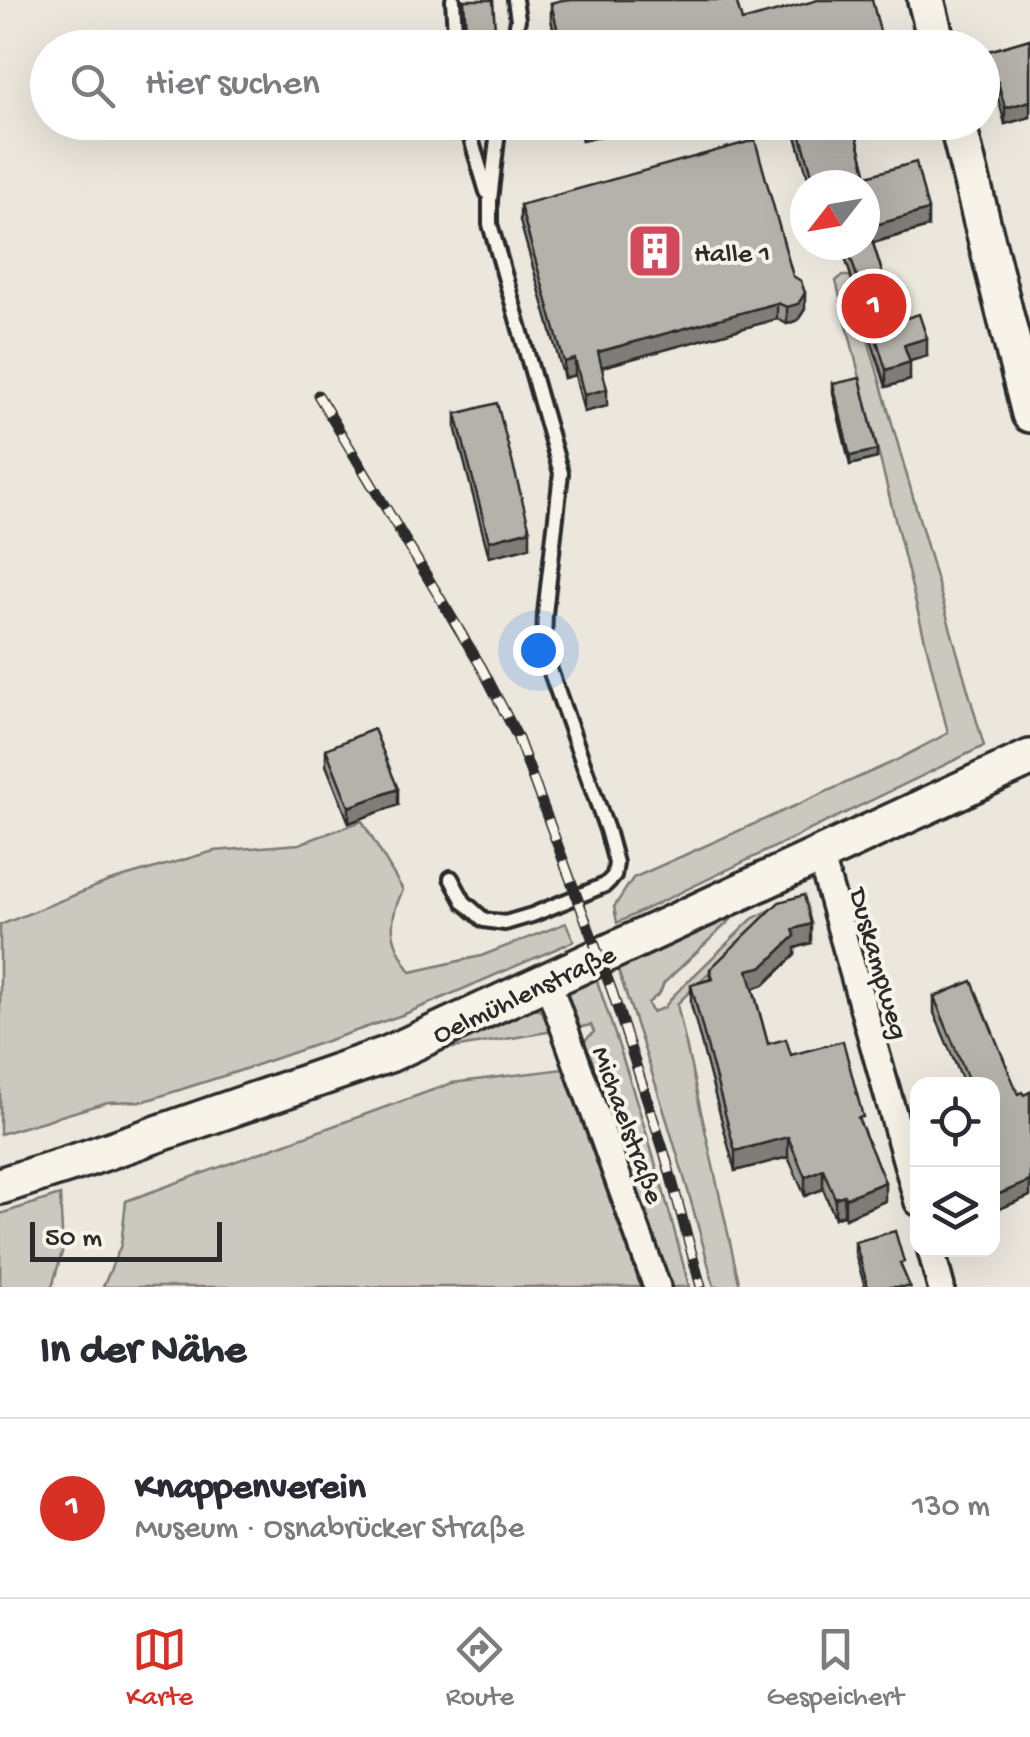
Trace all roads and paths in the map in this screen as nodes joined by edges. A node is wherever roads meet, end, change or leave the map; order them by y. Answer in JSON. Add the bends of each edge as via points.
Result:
{"nodes":[{"id":1,"x":453,"y":0,"type":"edge"},
{"id":2,"x":516,"y":0,"type":"edge"},
{"id":3,"x":926,"y":0,"type":"edge"},
{"id":4,"x":455,"y":30,"type":"edge"},
{"id":5,"x":516,"y":30,"type":"edge"},
{"id":6,"x":934,"y":30,"type":"edge"},
{"id":7,"x":472,"y":140,"type":"edge"},
{"id":8,"x":498,"y":140,"type":"edge"},
{"id":9,"x":962,"y":140,"type":"edge"},
{"id":10,"x":490,"y":200,"type":"junction"},
{"id":11,"x":1030,"y":414,"type":"edge"},
{"id":12,"x":1030,"y":758,"type":"edge"},
{"id":13,"x":820,"y":855,"type":"junction"},
{"id":14,"x":451,"y":878,"type":"dead end"},
{"id":15,"x":547,"y":980,"type":"junction"},
{"id":16,"x":910,"y":1174,"type":"edge"},
{"id":17,"x":0,"y":1186,"type":"edge"},
{"id":18,"x":933,"y":1257,"type":"edge"},
{"id":19,"x":657,"y":1287,"type":"edge"},
{"id":20,"x":942,"y":1287,"type":"edge"}],
"edges":[{"from":1,"to":4,"type":"lane"},
{"from":2,"to":5,"type":"lane"},
{"from":3,"to":6,"type":"street"},
{"from":7,"to":10,"type":"lane"},
{"from":8,"to":10,"type":"lane"},
{"from":9,"to":11,"type":"street"},
{"from":10,"to":14,"type":"lane","via":[[490,224],[561,473],[544,641],[616,863],[605,886],[506,923],[484,920]]},
{"from":12,"to":13,"type":"street","name":"Oelmühlenstraße"},
{"from":13,"to":15,"type":"street","name":"Oelmühlenstraße"},
{"from":13,"to":16,"type":"street","name":"Duskampweg"},
{"from":15,"to":17,"type":"street","name":"Oelmühlenstraße","via":[[389,1054]]},
{"from":15,"to":19,"type":"street","name":"Michaelstraße"},
{"from":18,"to":20,"type":"street"}]}
